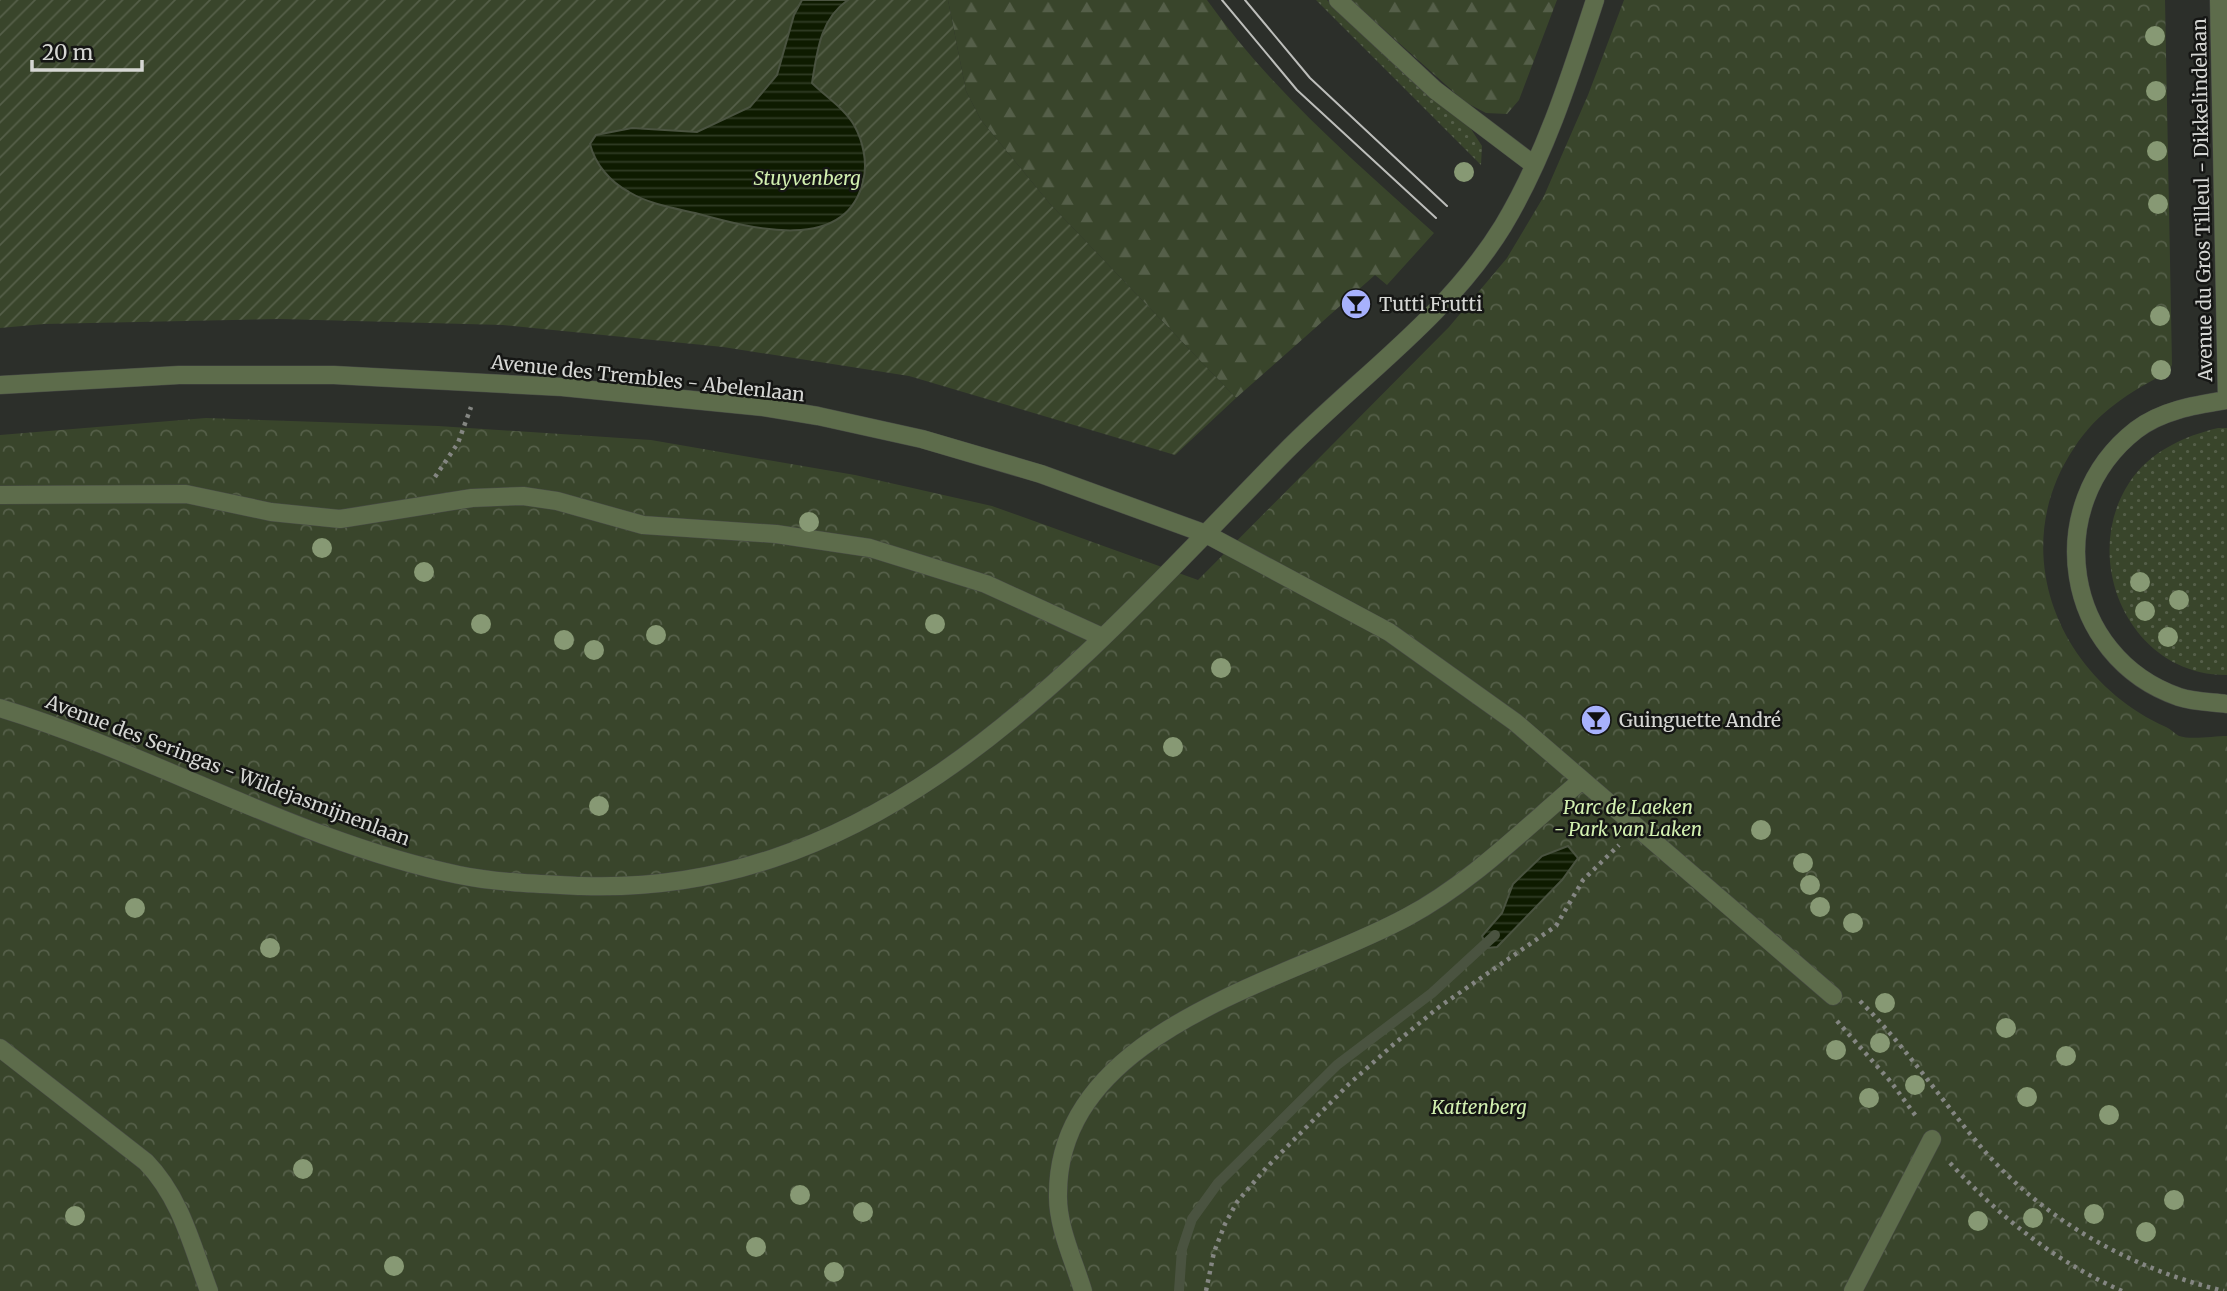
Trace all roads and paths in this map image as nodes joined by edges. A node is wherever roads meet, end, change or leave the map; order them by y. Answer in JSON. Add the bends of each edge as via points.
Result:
{"nodes":[{"id":1,"x":1338,"y":0,"type":"edge"},
{"id":2,"x":1595,"y":0,"type":"edge"},
{"id":3,"x":2219,"y":0,"type":"edge"},
{"id":4,"x":1534,"y":165,"type":"junction"},
{"id":5,"x":477,"y":382,"type":"junction"},
{"id":6,"x":0,"y":385,"type":"edge"},
{"id":7,"x":2227,"y":400,"type":"edge"},
{"id":8,"x":0,"y":495,"type":"edge"},
{"id":9,"x":411,"y":508,"type":"junction"},
{"id":10,"x":1206,"y":534,"type":"junction"},
{"id":11,"x":1102,"y":637,"type":"junction"},
{"id":12,"x":2227,"y":704,"type":"edge"},
{"id":13,"x":0,"y":708,"type":"edge"},
{"id":14,"x":1581,"y":780,"type":"junction"},
{"id":15,"x":1635,"y":827,"type":"junction"},
{"id":16,"x":1833,"y":996,"type":"junction"},
{"id":17,"x":0,"y":1048,"type":"edge"},
{"id":18,"x":1932,"y":1139,"type":"junction"},
{"id":19,"x":209,"y":1291,"type":"edge"},
{"id":20,"x":1083,"y":1291,"type":"edge"},
{"id":21,"x":1206,"y":1291,"type":"edge"},
{"id":22,"x":1853,"y":1291,"type":"edge"},
{"id":23,"x":2122,"y":1291,"type":"edge"},
{"id":24,"x":2224,"y":1291,"type":"edge"}],
"edges":[{"from":1,"to":4,"type":"street","via":[[1435,90]]},
{"from":2,"to":4,"type":"street","name":"Avenue des Seringas - Wildejasmijnenlaan","via":[[1568,84]]},
{"from":3,"to":7,"type":"street","name":"Avenue du Gros Tilleul - Dikkelindelaan"},
{"from":4,"to":10,"type":"street","name":"Avenue des Seringas - Wildejasmijnenlaan","via":[[1504,224],[1449,299],[1288,449]]},
{"from":5,"to":6,"type":"street","name":"Avenue des Trembles - Abelenlaan","via":[[334,375],[178,375]]},
{"from":5,"to":9,"type":"path","via":[[458,443]]},
{"from":5,"to":10,"type":"street","name":"Avenue des Trembles - Abelenlaan","via":[[762,407],[858,424],[983,455],[1121,500]]},
{"from":7,"to":12,"type":"street","via":[[2180,408],[2137,429],[2103,463],[2082,505],[2074,552],[2082,600],[2104,642],[2137,676],[2180,697]]},
{"from":8,"to":9,"type":"street","via":[[186,494],[271,512],[340,519]]},
{"from":9,"to":11,"type":"street","via":[[523,496],[643,525],[776,534],[870,548],[986,584]]},
{"from":10,"to":11,"type":"street","name":"Avenue des Seringas - Wildejasmijnenlaan"},
{"from":10,"to":14,"type":"street","name":"Avenue des Trembles - Abelenlaan","via":[[1389,632],[1515,722]]},
{"from":11,"to":13,"type":"street","name":"Avenue des Seringas - Wildejasmijnenlaan","via":[[982,745],[878,813],[818,843],[757,865],[686,881],[633,885],[582,886],[474,877],[397,859],[53,724]]},
{"from":14,"to":15,"type":"street","name":"Avenue des Trembles - Abelenlaan"},
{"from":14,"to":20,"type":"street","via":[[1424,908],[1348,946],[1244,988],[1127,1058],[1088,1102],[1060,1166],[1057,1196]]},
{"from":15,"to":16,"type":"street","name":"Avenue des Trembles - Abelenlaan"},
{"from":15,"to":21,"type":"path","via":[[1583,880],[1556,926],[1394,1044],[1266,1168],[1225,1224]]},
{"from":16,"to":18,"type":"path","via":[[1837,1021],[1891,1082]]},
{"from":16,"to":24,"type":"path","via":[[1856,996],[1913,1057],[1977,1143],[2059,1219],[2145,1264]]},
{"from":17,"to":19,"type":"street","via":[[160,1176],[179,1211]]},
{"from":18,"to":22,"type":"street"},
{"from":18,"to":23,"type":"path","via":[[1973,1188],[2033,1240],[2081,1272]]}]}
